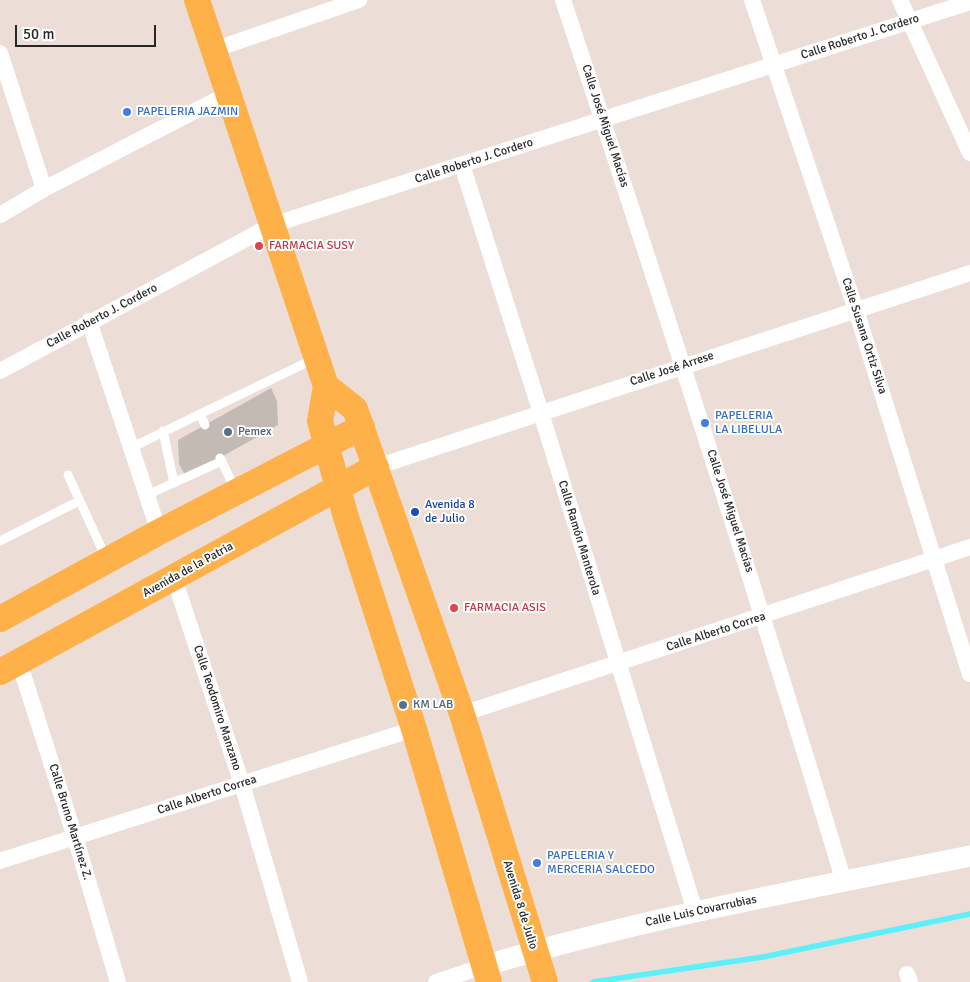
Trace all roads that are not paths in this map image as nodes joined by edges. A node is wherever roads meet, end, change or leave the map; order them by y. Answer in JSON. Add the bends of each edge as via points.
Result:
{"nodes":[{"id":1,"x":197,"y":0,"type":"edge"},
{"id":2,"x":359,"y":0,"type":"edge"},
{"id":3,"x":563,"y":0,"type":"edge"},
{"id":4,"x":752,"y":0,"type":"edge"},
{"id":5,"x":900,"y":0,"type":"edge"},
{"id":6,"x":970,"y":2,"type":"edge"},
{"id":7,"x":909,"y":21,"type":"junction"},
{"id":8,"x":213,"y":50,"type":"junction"},
{"id":9,"x":0,"y":53,"type":"edge"},
{"id":10,"x":773,"y":65,"type":"junction"},
{"id":11,"x":228,"y":94,"type":"junction"},
{"id":12,"x":602,"y":119,"type":"junction"},
{"id":13,"x":970,"y":153,"type":"edge"},
{"id":14,"x":462,"y":165,"type":"junction"},
{"id":15,"x":44,"y":189,"type":"junction"},
{"id":16,"x":0,"y":215,"type":"edge"},
{"id":17,"x":272,"y":225,"type":"junction"},
{"id":18,"x":970,"y":273,"type":"edge"},
{"id":19,"x":856,"y":310,"type":"junction"},
{"id":20,"x":89,"y":321,"type":"junction"},
{"id":21,"x":316,"y":358,"type":"junction"},
{"id":22,"x":684,"y":365,"type":"junction"},
{"id":23,"x":0,"y":371,"type":"edge"},
{"id":24,"x":326,"y":386,"type":"junction"},
{"id":25,"x":541,"y":413,"type":"junction"},
{"id":26,"x":200,"y":414,"type":"junction"},
{"id":27,"x":206,"y":425,"type":"dead end"},
{"id":28,"x":362,"y":427,"type":"junction"},
{"id":29,"x":163,"y":432,"type":"junction"},
{"id":30,"x":327,"y":446,"type":"junction"},
{"id":31,"x":131,"y":448,"type":"junction"},
{"id":32,"x":376,"y":467,"type":"junction"},
{"id":33,"x":68,"y":475,"type":"dead end"},
{"id":34,"x":174,"y":483,"type":"junction"},
{"id":35,"x":338,"y":488,"type":"junction"},
{"id":36,"x":236,"y":492,"type":"junction"},
{"id":37,"x":147,"y":495,"type":"junction"},
{"id":38,"x":79,"y":501,"type":"junction"},
{"id":39,"x":158,"y":532,"type":"junction"},
{"id":40,"x":0,"y":541,"type":"edge"},
{"id":41,"x":970,"y":547,"type":"edge"},
{"id":42,"x":934,"y":559,"type":"junction"},
{"id":43,"x":107,"y":561,"type":"junction"},
{"id":44,"x":174,"y":578,"type":"junction"},
{"id":45,"x":764,"y":616,"type":"junction"},
{"id":46,"x":0,"y":619,"type":"edge"},
{"id":47,"x":617,"y":663,"type":"junction"},
{"id":48,"x":9,"y":667,"type":"edge"},
{"id":49,"x":970,"y":674,"type":"edge"},
{"id":50,"x":462,"y":714,"type":"junction"},
{"id":51,"x":414,"y":729,"type":"junction"},
{"id":52,"x":242,"y":784,"type":"junction"},
{"id":53,"x":75,"y":837,"type":"junction"},
{"id":54,"x":970,"y":856,"type":"edge"},
{"id":55,"x":0,"y":861,"type":"edge"},
{"id":56,"x":844,"y":882,"type":"junction"},
{"id":57,"x":695,"y":911,"type":"junction"},
{"id":58,"x":541,"y":969,"type":"edge"},
{"id":59,"x":487,"y":974,"type":"edge"},
{"id":60,"x":118,"y":982,"type":"edge"},
{"id":61,"x":300,"y":982,"type":"edge"},
{"id":62,"x":436,"y":982,"type":"edge"}],
"edges":[{"from":1,"to":8,"type":"main road"},
{"from":2,"to":8,"type":"street"},
{"from":3,"to":12,"type":"street","name":"Calle José Miguel Macías"},
{"from":4,"to":10,"type":"street","name":"Calle Susana Ortiz Silva"},
{"from":5,"to":7,"type":"street"},
{"from":6,"to":7,"type":"street","name":"Calle Roberto J. Cordero"},
{"from":7,"to":10,"type":"street","name":"Calle Roberto J. Cordero"},
{"from":7,"to":13,"type":"street"},
{"from":8,"to":11,"type":"main road"},
{"from":9,"to":15,"type":"street"},
{"from":10,"to":12,"type":"street","name":"Calle Roberto J. Cordero"},
{"from":10,"to":19,"type":"street","name":"Calle Susana Ortiz Silva"},
{"from":11,"to":15,"type":"street"},
{"from":11,"to":17,"type":"main road"},
{"from":12,"to":14,"type":"street","name":"Calle Roberto J. Cordero"},
{"from":12,"to":22,"type":"street","name":"Calle José Miguel Macías"},
{"from":14,"to":17,"type":"street","name":"Calle Roberto J. Cordero"},
{"from":14,"to":25,"type":"street","name":"Calle Ramón Manterola"},
{"from":15,"to":16,"type":"street"},
{"from":17,"to":20,"type":"street","name":"Calle Roberto J. Cordero"},
{"from":17,"to":21,"type":"main road"},
{"from":18,"to":19,"type":"street","name":"Calle José Arrese"},
{"from":19,"to":22,"type":"street","name":"Calle José Arrese"},
{"from":19,"to":42,"type":"street","name":"Calle Susana Ortiz Silva"},
{"from":20,"to":23,"type":"street","name":"Calle Roberto J. Cordero"},
{"from":20,"to":31,"type":"street"},
{"from":21,"to":24,"type":"main road"},
{"from":21,"to":26,"type":"lane"},
{"from":22,"to":25,"type":"street","name":"Calle José Arrese"},
{"from":22,"to":45,"type":"street","name":"Calle José Miguel Macías"},
{"from":24,"to":28,"type":"main road","name":"Avenida 8 de Julio","via":[[356,409]]},
{"from":24,"to":30,"type":"main road","via":[[320,421]]},
{"from":25,"to":32,"type":"street","name":"Calle José Arrese"},
{"from":25,"to":47,"type":"street","name":"Calle Ramón Manterola"},
{"from":26,"to":27,"type":"lane"},
{"from":26,"to":29,"type":"lane"},
{"from":28,"to":30,"type":"main road"},
{"from":28,"to":32,"type":"main road","name":"Avenida 8 de Julio"},
{"from":29,"to":31,"type":"lane"},
{"from":29,"to":34,"type":"lane"},
{"from":30,"to":35,"type":"main road"},
{"from":30,"to":36,"type":"main road"},
{"from":31,"to":37,"type":"street"},
{"from":32,"to":35,"type":"main road","name":"Avenida de la Patria"},
{"from":32,"to":50,"type":"main road","name":"Avenida 8 de Julio"},
{"from":33,"to":38,"type":"lane"},
{"from":34,"to":36,"type":"lane","via":[[221,459]]},
{"from":34,"to":37,"type":"lane"},
{"from":35,"to":44,"type":"main road","name":"Avenida de la Patria"},
{"from":35,"to":51,"type":"main road"},
{"from":36,"to":39,"type":"main road"},
{"from":37,"to":39,"type":"street"},
{"from":38,"to":40,"type":"lane"},
{"from":38,"to":43,"type":"lane"},
{"from":39,"to":43,"type":"main road"},
{"from":41,"to":42,"type":"street","name":"Calle Alberto Correa"},
{"from":42,"to":45,"type":"street","name":"Calle Alberto Correa"},
{"from":42,"to":49,"type":"street","name":"Calle Susana Ortiz Silva"},
{"from":43,"to":46,"type":"main road"},
{"from":44,"to":48,"type":"main road","name":"Avenida de la Patria"},
{"from":44,"to":52,"type":"street","name":"Calle Teodomiro Manzano"},
{"from":45,"to":47,"type":"street","name":"Calle Alberto Correa"},
{"from":45,"to":56,"type":"street","name":"Calle José Miguel Macías"},
{"from":47,"to":50,"type":"street","name":"Calle Alberto Correa"},
{"from":47,"to":57,"type":"street","name":"Calle Ramón Manterola"},
{"from":48,"to":53,"type":"street","name":"Calle Bruno Martínez Z."},
{"from":50,"to":58,"type":"main road","name":"Avenida 8 de Julio"},
{"from":51,"to":52,"type":"street","name":"Calle Alberto Correa"},
{"from":51,"to":59,"type":"main road"},
{"from":52,"to":53,"type":"street","name":"Calle Alberto Correa"},
{"from":52,"to":61,"type":"street","name":"Calle Teodomiro Manzano"},
{"from":53,"to":55,"type":"street","name":"Calle Alberto Correa"},
{"from":53,"to":60,"type":"street","name":"Calle Bruno Martínez Z."},
{"from":54,"to":56,"type":"street","name":"Calle Luis Covarrubias"},
{"from":56,"to":57,"type":"street","name":"Calle Luis Covarrubias"},
{"from":57,"to":58,"type":"street","name":"Calle Luis Covarrubias"},
{"from":58,"to":59,"type":"street","name":"Calle Luis Covarrubias"},
{"from":59,"to":62,"type":"street","name":"Calle Luis Covarrubias"}]}
